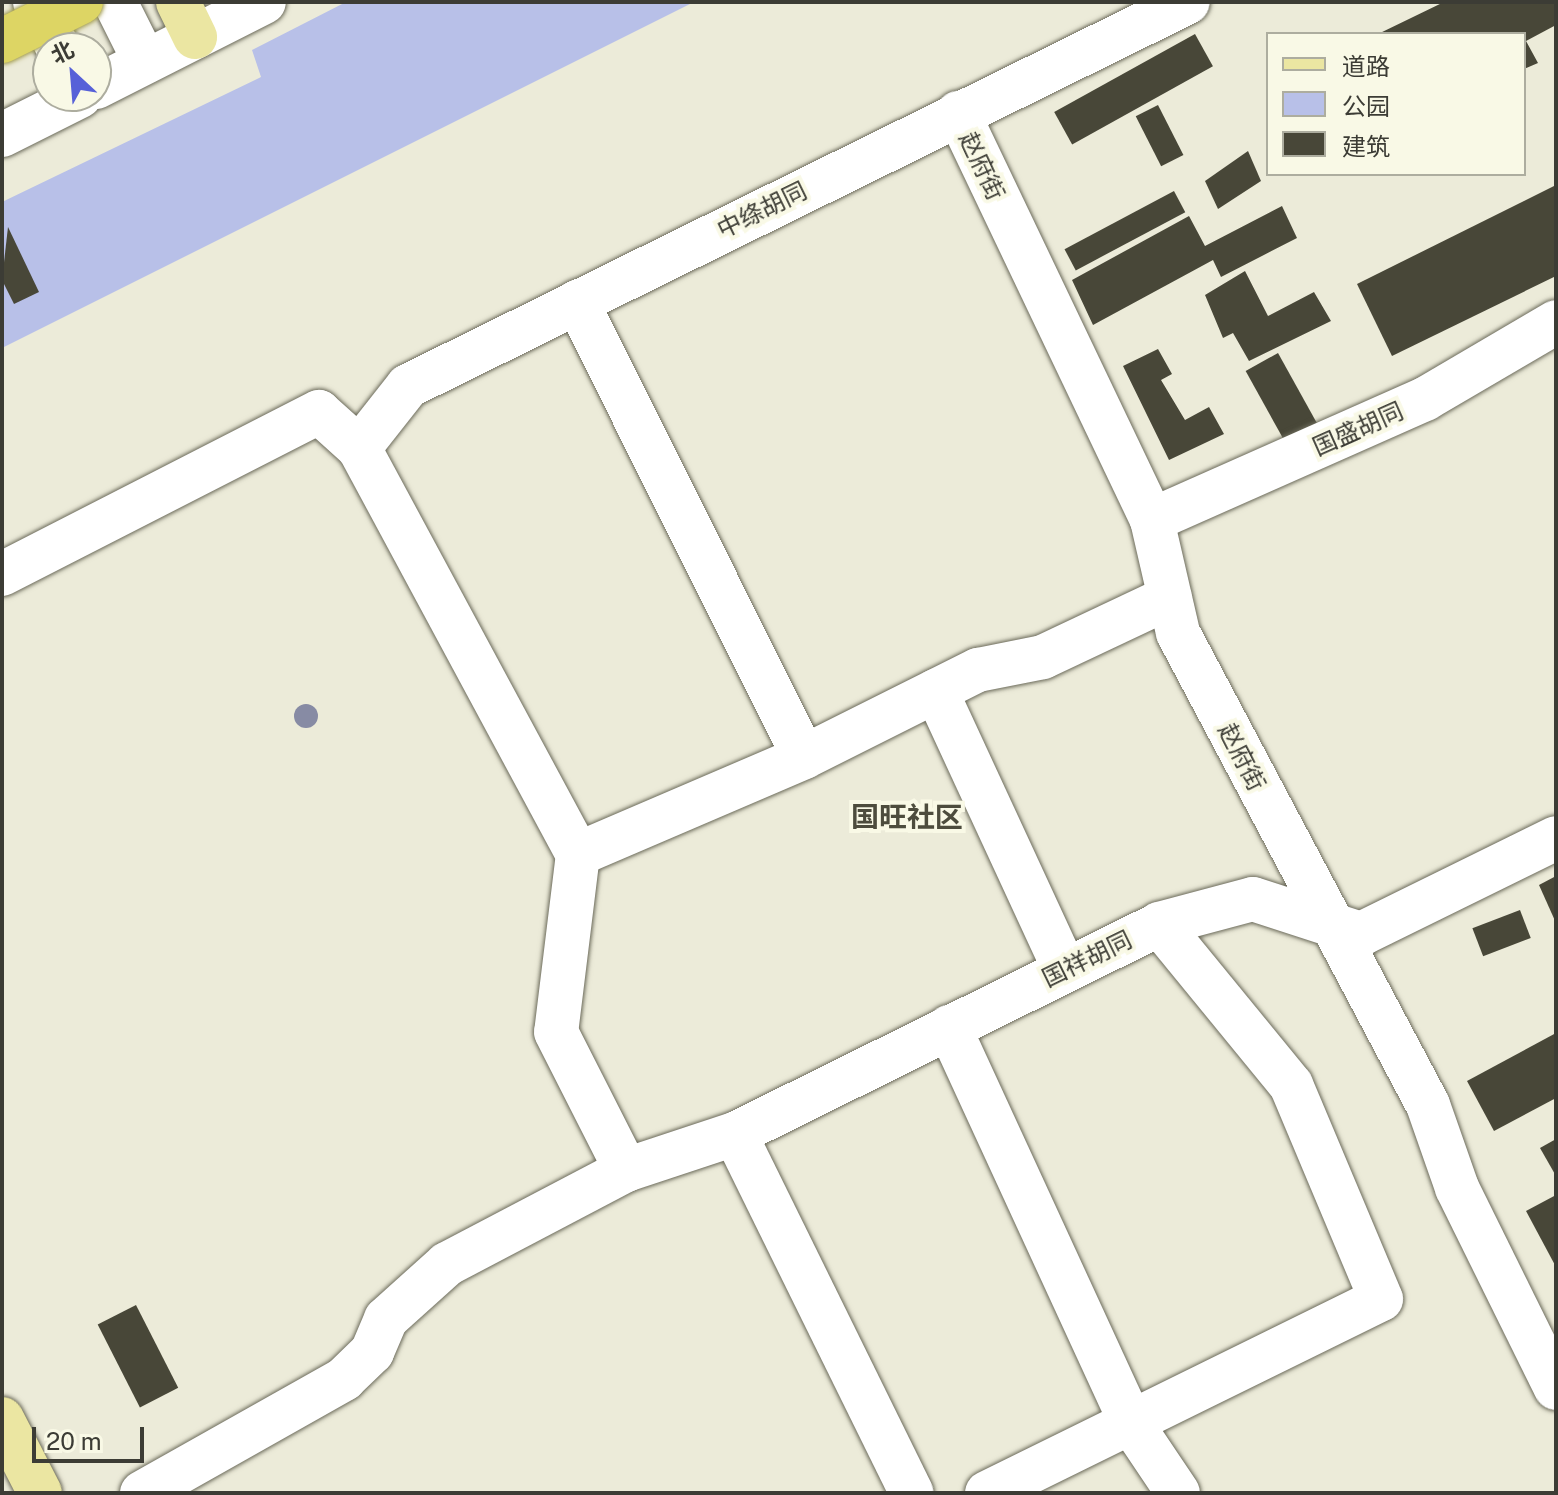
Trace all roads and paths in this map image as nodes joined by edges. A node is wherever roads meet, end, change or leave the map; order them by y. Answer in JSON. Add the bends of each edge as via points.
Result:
{"nodes":[{"id":1,"x":35,"y":2,"type":"edge"},
{"id":2,"x":81,"y":2,"type":"edge"},
{"id":3,"x":115,"y":2,"type":"edge"},
{"id":4,"x":264,"y":2,"type":"edge"},
{"id":5,"x":1188,"y":2,"type":"edge"},
{"id":6,"x":186,"y":19,"type":"edge"},
{"id":7,"x":50,"y":32,"type":"edge"},
{"id":8,"x":2,"y":41,"type":"edge"},
{"id":9,"x":145,"y":62,"type":"junction"},
{"id":10,"x":112,"y":79,"type":"edge"},
{"id":11,"x":48,"y":112,"type":"edge"},
{"id":12,"x":958,"y":113,"type":"junction"},
{"id":13,"x":2,"y":135,"type":"edge"},
{"id":14,"x":577,"y":302,"type":"junction"},
{"id":15,"x":1556,"y":322,"type":"edge"},
{"id":16,"x":359,"y":448,"type":"junction"},
{"id":17,"x":1152,"y":520,"type":"junction"},
{"id":18,"x":2,"y":574,"type":"edge"},
{"id":19,"x":1170,"y":597,"type":"junction"},
{"id":20,"x":936,"y":691,"type":"junction"},
{"id":21,"x":804,"y":757,"type":"junction"},
{"id":22,"x":1556,"y":838,"type":"edge"},
{"id":23,"x":578,"y":854,"type":"junction"},
{"id":24,"x":1326,"y":922,"type":"junction"},
{"id":25,"x":1159,"y":924,"type":"junction"},
{"id":26,"x":1065,"y":970,"type":"junction"},
{"id":27,"x":949,"y":1027,"type":"junction"},
{"id":28,"x":735,"y":1134,"type":"junction"},
{"id":29,"x":626,"y":1170,"type":"junction"},
{"id":30,"x":1556,"y":1388,"type":"edge"},
{"id":31,"x":2,"y":1419,"type":"edge"},
{"id":32,"x":1131,"y":1423,"type":"junction"},
{"id":33,"x":40,"y":1493,"type":"edge"},
{"id":34,"x":142,"y":1493,"type":"edge"},
{"id":35,"x":912,"y":1493,"type":"edge"},
{"id":36,"x":987,"y":1493,"type":"edge"},
{"id":37,"x":1178,"y":1493,"type":"edge"}],
"edges":[{"from":1,"to":7,"type":"street"},
{"from":2,"to":8,"type":"highway","bridge":true},
{"from":3,"to":9,"type":"street"},
{"from":4,"to":6,"type":"street"},
{"from":5,"to":12,"type":"street","name":"中绦胡同"},
{"from":6,"to":9,"type":"street"},
{"from":9,"to":10,"type":"street"},
{"from":11,"to":13,"type":"street"},
{"from":12,"to":14,"type":"street","name":"中绦胡同"},
{"from":12,"to":17,"type":"street","name":"赵府街"},
{"from":14,"to":16,"type":"street","name":"中绦胡同","via":[[408,386]]},
{"from":14,"to":21,"type":"street"},
{"from":15,"to":17,"type":"street","name":"国盛胡同","via":[[1425,399]]},
{"from":16,"to":18,"type":"street","via":[[319,412]]},
{"from":16,"to":23,"type":"street"},
{"from":17,"to":19,"type":"street","name":"赵府街"},
{"from":19,"to":20,"type":"street","via":[[1043,657],[978,670]]},
{"from":19,"to":24,"type":"street","name":"赵府街","via":[[1178,633]]},
{"from":20,"to":21,"type":"street"},
{"from":20,"to":26,"type":"street"},
{"from":21,"to":23,"type":"street"},
{"from":22,"to":24,"type":"street","name":"国祥胡同","via":[[1361,934]]},
{"from":23,"to":29,"type":"street","via":[[556,1032]]},
{"from":24,"to":25,"type":"street","name":"国祥胡同","via":[[1253,899]]},
{"from":24,"to":30,"type":"street","name":"赵府街","via":[[1428,1105],[1457,1188]]},
{"from":25,"to":26,"type":"street","name":"国祥胡同"},
{"from":25,"to":32,"type":"street","via":[[1291,1085],[1381,1299]]},
{"from":26,"to":27,"type":"street","name":"国祥胡同"},
{"from":27,"to":28,"type":"street","name":"国祥胡同"},
{"from":27,"to":32,"type":"street"},
{"from":28,"to":29,"type":"street","name":"国祥胡同"},
{"from":28,"to":35,"type":"street"},
{"from":29,"to":34,"type":"street","name":"国祥胡同","via":[[447,1264],[386,1319],[372,1352],[344,1379]]},
{"from":31,"to":33,"type":"main road"},
{"from":32,"to":36,"type":"street"},
{"from":32,"to":37,"type":"street"}]}
